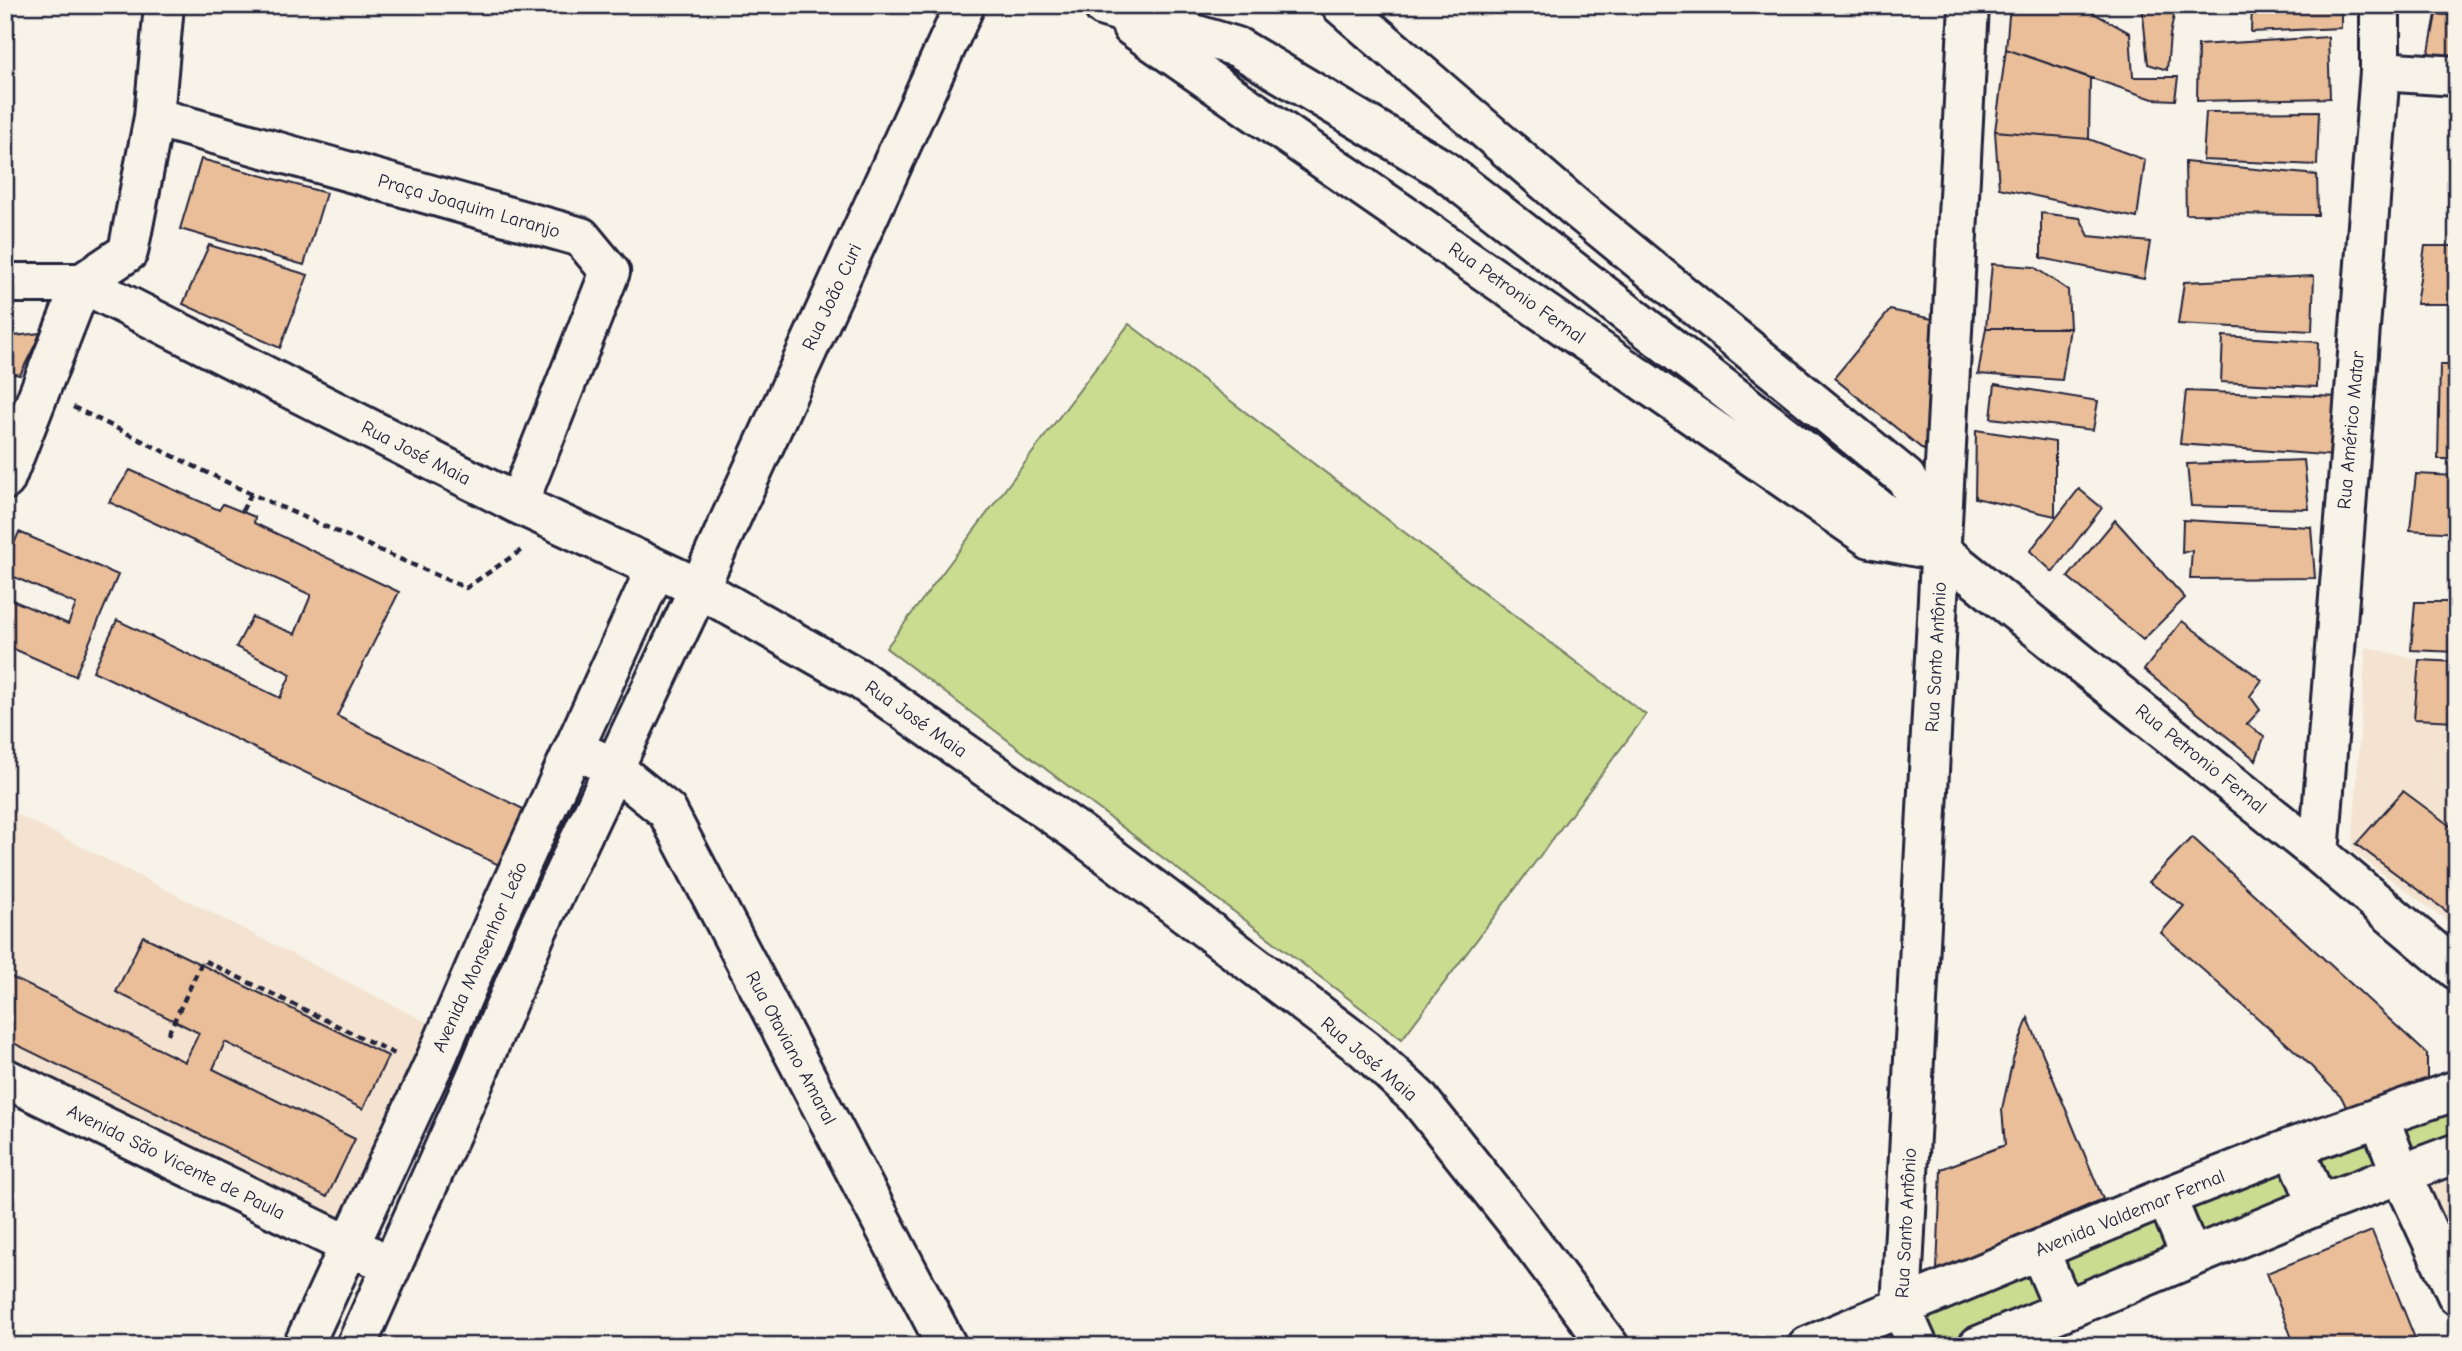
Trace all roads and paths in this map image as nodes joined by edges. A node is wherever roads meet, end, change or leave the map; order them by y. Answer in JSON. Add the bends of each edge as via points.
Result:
{"nodes":[{"id":1,"x":164,"y":5,"type":"edge"},
{"id":2,"x":965,"y":5,"type":"edge"},
{"id":3,"x":1340,"y":5,"type":"edge"},
{"id":4,"x":1969,"y":5,"type":"edge"},
{"id":5,"x":2380,"y":5,"type":"edge"},
{"id":6,"x":1102,"y":6,"type":"edge"},
{"id":7,"x":2380,"y":71,"type":"junction"},
{"id":8,"x":2457,"y":76,"type":"edge"},
{"id":9,"x":153,"y":117,"type":"junction"},
{"id":10,"x":1442,"y":169,"type":"junction"},
{"id":11,"x":1576,"y":208,"type":"junction"},
{"id":12,"x":5,"y":283,"type":"edge"},
{"id":13,"x":82,"y":283,"type":"junction"},
{"id":14,"x":41,"y":391,"type":"junction"},
{"id":15,"x":5,"y":480,"type":"edge"},
{"id":16,"x":251,"y":494,"type":"junction"},
{"id":17,"x":518,"y":504,"type":"junction"},
{"id":18,"x":243,"y":511,"type":"dead end"},
{"id":19,"x":559,"y":524,"type":"junction"},
{"id":20,"x":1942,"y":552,"type":"junction"},
{"id":21,"x":656,"y":568,"type":"junction"},
{"id":22,"x":699,"y":588,"type":"junction"},
{"id":23,"x":574,"y":749,"type":"junction"},
{"id":24,"x":614,"y":769,"type":"junction"},
{"id":25,"x":2319,"y":854,"type":"junction"},
{"id":26,"x":497,"y":917,"type":"junction"},
{"id":27,"x":535,"y":935,"type":"junction"},
{"id":28,"x":2457,"y":970,"type":"edge"},
{"id":29,"x":168,"y":1034,"type":"dead end"},
{"id":30,"x":427,"y":1075,"type":"junction"},
{"id":31,"x":5,"y":1077,"type":"edge"},
{"id":32,"x":476,"y":1077,"type":"junction"},
{"id":33,"x":2457,"y":1090,"type":"edge"},
{"id":34,"x":2379,"y":1118,"type":"junction"},
{"id":35,"x":2294,"y":1147,"type":"junction"},
{"id":36,"x":2435,"y":1169,"type":"edge"},
{"id":37,"x":2166,"y":1198,"type":"junction"},
{"id":38,"x":2318,"y":1205,"type":"junction"},
{"id":39,"x":347,"y":1246,"type":"junction"},
{"id":40,"x":2039,"y":1250,"type":"junction"},
{"id":41,"x":2191,"y":1257,"type":"junction"},
{"id":42,"x":392,"y":1265,"type":"junction"},
{"id":43,"x":2457,"y":1295,"type":"edge"},
{"id":44,"x":1901,"y":1308,"type":"junction"},
{"id":45,"x":2064,"y":1309,"type":"junction"},
{"id":46,"x":1817,"y":1344,"type":"edge"},
{"id":47,"x":303,"y":1346,"type":"edge"},
{"id":48,"x":356,"y":1346,"type":"edge"},
{"id":49,"x":947,"y":1346,"type":"edge"},
{"id":50,"x":1609,"y":1346,"type":"edge"},
{"id":51,"x":1918,"y":1346,"type":"edge"},
{"id":52,"x":1978,"y":1346,"type":"edge"}],
"edges":[{"from":1,"to":9,"type":"street"},
{"from":2,"to":22,"type":"street","name":"Rua João Curi"},
{"from":3,"to":11,"type":"street","name":"Rua Petronio Fernal"},
{"from":4,"to":20,"type":"street","name":"Rua Santo Antônio"},
{"from":5,"to":7,"type":"street","name":"Rua Américo Matar"},
{"from":6,"to":10,"type":"street","name":"Rua Petronio Fernal","via":[[1237,47]]},
{"from":6,"to":20,"type":"street","name":"Rua Petronio Fernal","via":[[1870,538]]},
{"from":7,"to":8,"type":"street"},
{"from":7,"to":25,"type":"street","name":"Rua Américo Matar"},
{"from":9,"to":13,"type":"street","via":[[128,252]]},
{"from":9,"to":17,"type":"street","name":"Praça Joaquim Laranjo","via":[[581,237],[610,272]]},
{"from":10,"to":11,"type":"street","name":"Rua Petronio Fernal"},
{"from":10,"to":20,"type":"street","name":"Rua Petronio Fernal","via":[[1885,514]]},
{"from":11,"to":20,"type":"street","name":"Rua Petronio Fernal","via":[[1906,478]]},
{"from":12,"to":13,"type":"street"},
{"from":13,"to":14,"type":"street"},
{"from":13,"to":17,"type":"street","name":"Rua José Maia"},
{"from":14,"to":15,"type":"street"},
{"from":14,"to":16,"type":"path"},
{"from":16,"to":18,"type":"path"},
{"from":16,"to":19,"type":"path","via":[[466,588]]},
{"from":17,"to":19,"type":"street","name":"Rua José Maia"},
{"from":19,"to":21,"type":"street","name":"Rua José Maia"},
{"from":20,"to":25,"type":"street","name":"Rua Petronio Fernal"},
{"from":20,"to":44,"type":"street","name":"Rua Santo Antônio"},
{"from":21,"to":22,"type":"street","name":"Rua José Maia"},
{"from":21,"to":23,"type":"street","name":"Avenida Monsenhor Leão"},
{"from":22,"to":24,"type":"street"},
{"from":22,"to":50,"type":"street","name":"Rua José Maia","via":[[861,680],[1079,833],[1364,1049],[1418,1098]]},
{"from":23,"to":24,"type":"street","name":"Rua Otaviano Amaral"},
{"from":23,"to":26,"type":"street","name":"Avenida Monsenhor Leão"},
{"from":24,"to":27,"type":"street"},
{"from":24,"to":49,"type":"street","name":"Rua Otaviano Amaral","via":[[667,811]]},
{"from":25,"to":28,"type":"street","name":"Rua Petronio Fernal"},
{"from":26,"to":27,"type":"street"},
{"from":26,"to":30,"type":"street","name":"Avenida Monsenhor Leão"},
{"from":27,"to":32,"type":"street"},
{"from":29,"to":30,"type":"path","via":[[203,960],[418,1065],[405,1088]]},
{"from":30,"to":32,"type":"street"},
{"from":30,"to":39,"type":"street","name":"Avenida Monsenhor Leão"},
{"from":31,"to":39,"type":"street","name":"Avenida São Vicente de Paula"},
{"from":32,"to":42,"type":"street"},
{"from":33,"to":34,"type":"street","name":"Avenida Valdemar Fernal"},
{"from":34,"to":35,"type":"street","name":"Avenida Valdemar Fernal"},
{"from":34,"to":36,"type":"street"},
{"from":35,"to":37,"type":"street","name":"Avenida Valdemar Fernal"},
{"from":35,"to":38,"type":"street"},
{"from":36,"to":38,"type":"street"},
{"from":36,"to":43,"type":"street"},
{"from":37,"to":40,"type":"street","name":"Avenida Valdemar Fernal"},
{"from":37,"to":41,"type":"street"},
{"from":38,"to":41,"type":"street"},
{"from":39,"to":42,"type":"street","name":"Avenida São Vicente de Paula"},
{"from":39,"to":47,"type":"street","name":"Avenida Monsenhor Leão"},
{"from":40,"to":44,"type":"street","name":"Avenida Valdemar Fernal"},
{"from":40,"to":45,"type":"street"},
{"from":41,"to":45,"type":"street"},
{"from":42,"to":48,"type":"street"},
{"from":44,"to":46,"type":"street","name":"Avenida Valdemar Fernal"},
{"from":44,"to":51,"type":"street"},
{"from":45,"to":52,"type":"street"}]}
